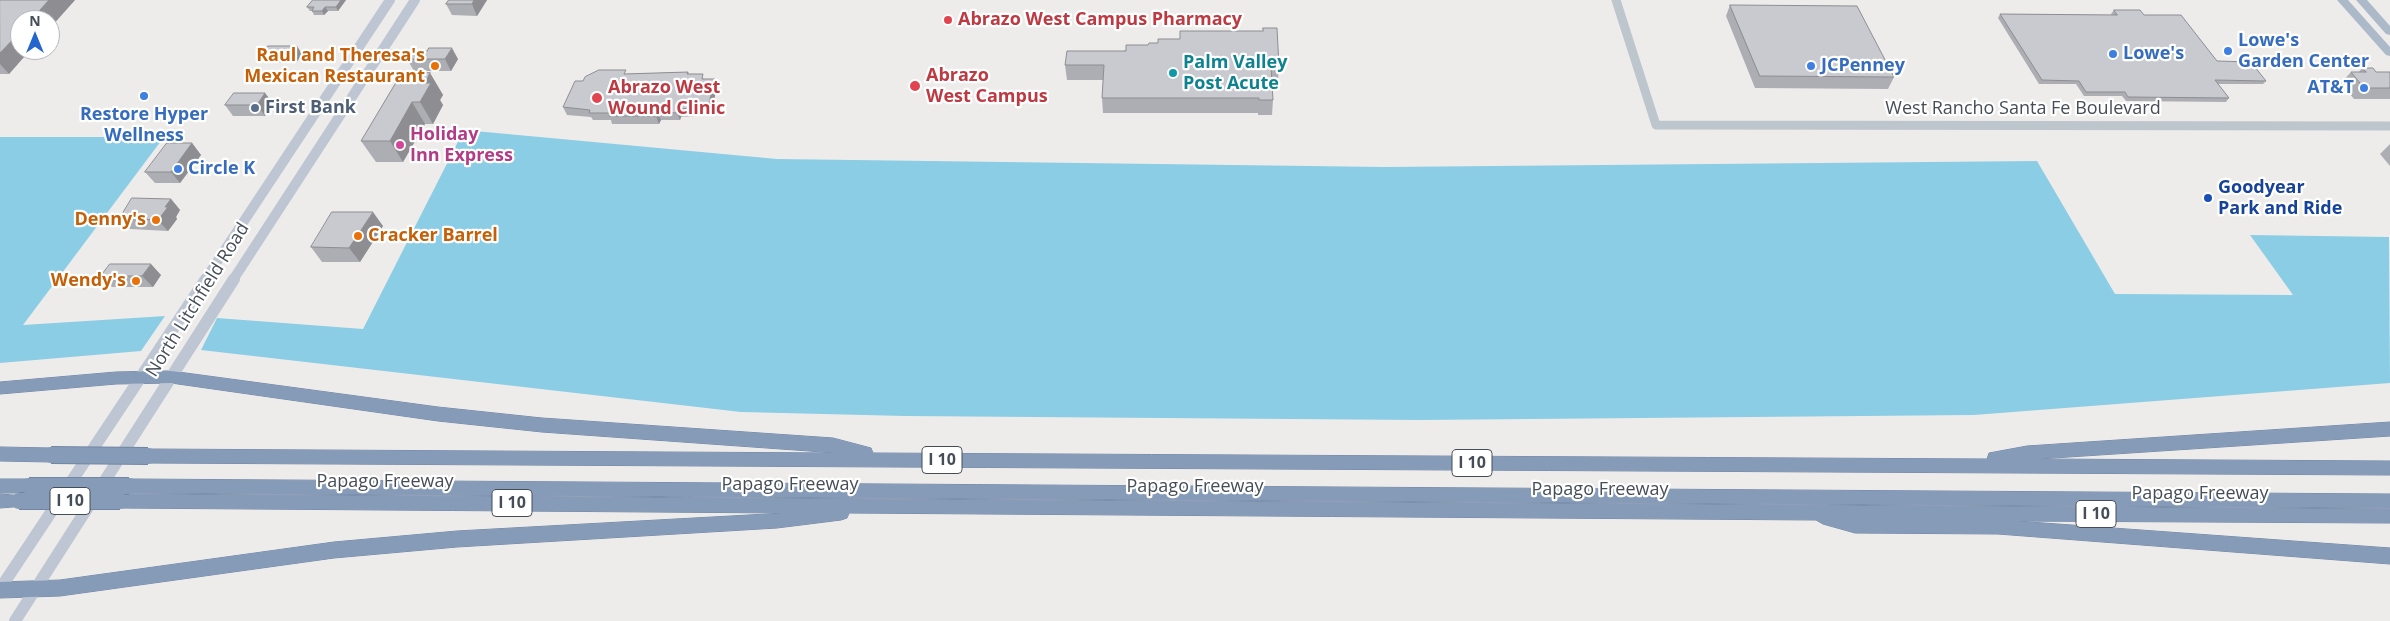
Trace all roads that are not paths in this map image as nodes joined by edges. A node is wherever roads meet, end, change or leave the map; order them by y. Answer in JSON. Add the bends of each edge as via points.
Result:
{"nodes":[{"id":1,"x":390,"y":0,"type":"edge"},
{"id":2,"x":415,"y":0,"type":"edge"},
{"id":3,"x":1616,"y":0,"type":"edge"},
{"id":4,"x":2342,"y":0,"type":"edge"},
{"id":5,"x":2361,"y":0,"type":"edge"},
{"id":6,"x":2390,"y":32,"type":"edge"},
{"id":7,"x":2390,"y":53,"type":"edge"},
{"id":8,"x":2390,"y":126,"type":"edge"},
{"id":9,"x":139,"y":377,"type":"junction"},
{"id":10,"x":171,"y":377,"type":"junction"},
{"id":11,"x":0,"y":388,"type":"edge"},
{"id":12,"x":2390,"y":429,"type":"edge"},
{"id":13,"x":0,"y":454,"type":"edge"},
{"id":14,"x":891,"y":459,"type":"junction"},
{"id":15,"x":1952,"y":465,"type":"junction"},
{"id":16,"x":2390,"y":468,"type":"edge"},
{"id":17,"x":0,"y":486,"type":"edge"},
{"id":18,"x":0,"y":501,"type":"edge"},
{"id":19,"x":2390,"y":501,"type":"edge"},
{"id":20,"x":905,"y":506,"type":"junction"},
{"id":21,"x":1802,"y":512,"type":"junction"},
{"id":22,"x":2390,"y":516,"type":"edge"},
{"id":23,"x":2390,"y":556,"type":"edge"},
{"id":24,"x":0,"y":589,"type":"edge"},
{"id":25,"x":35,"y":590,"type":"junction"},
{"id":26,"x":16,"y":621,"type":"edge"}],
"edges":[{"from":1,"to":9,"type":"main road","name":"North Litchfield Road"},
{"from":2,"to":10,"type":"main road","name":"North Litchfield Road"},
{"from":3,"to":8,"type":"street","name":"West Rancho Santa Fe Boulevard","via":[[1656,125]]},
{"from":4,"to":7,"type":"main road"},
{"from":5,"to":6,"type":"main road"},
{"from":9,"to":10,"type":"highway"},
{"from":9,"to":11,"type":"highway"},
{"from":9,"to":24,"type":"main road","name":"North Litchfield Road"},
{"from":10,"to":14,"type":"highway","via":[[457,416],[833,446]]},
{"from":10,"to":25,"type":"main road","name":"North Litchfield Road"},
{"from":12,"to":15,"type":"highway","via":[[2027,453]]},
{"from":13,"to":14,"type":"highway","name":"Papago Freeway","number":"I 10","bridge":true},
{"from":14,"to":15,"type":"highway","name":"Papago Freeway","number":"I 10"},
{"from":15,"to":16,"type":"highway","name":"Papago Freeway","number":"I 10"},
{"from":17,"to":19,"type":"highway","bridge":true},
{"from":18,"to":20,"type":"highway","name":"Papago Freeway","number":"I 10","bridge":true},
{"from":20,"to":21,"type":"highway","name":"Papago Freeway","number":"I 10"},
{"from":20,"to":25,"type":"highway","via":[[777,521],[457,539],[334,550]]},
{"from":21,"to":22,"type":"highway","name":"Papago Freeway","number":"I 10"},
{"from":21,"to":23,"type":"highway","via":[[1855,526],[1998,527]]},
{"from":24,"to":25,"type":"highway"},
{"from":25,"to":26,"type":"main road","name":"North Litchfield Road"}]}
